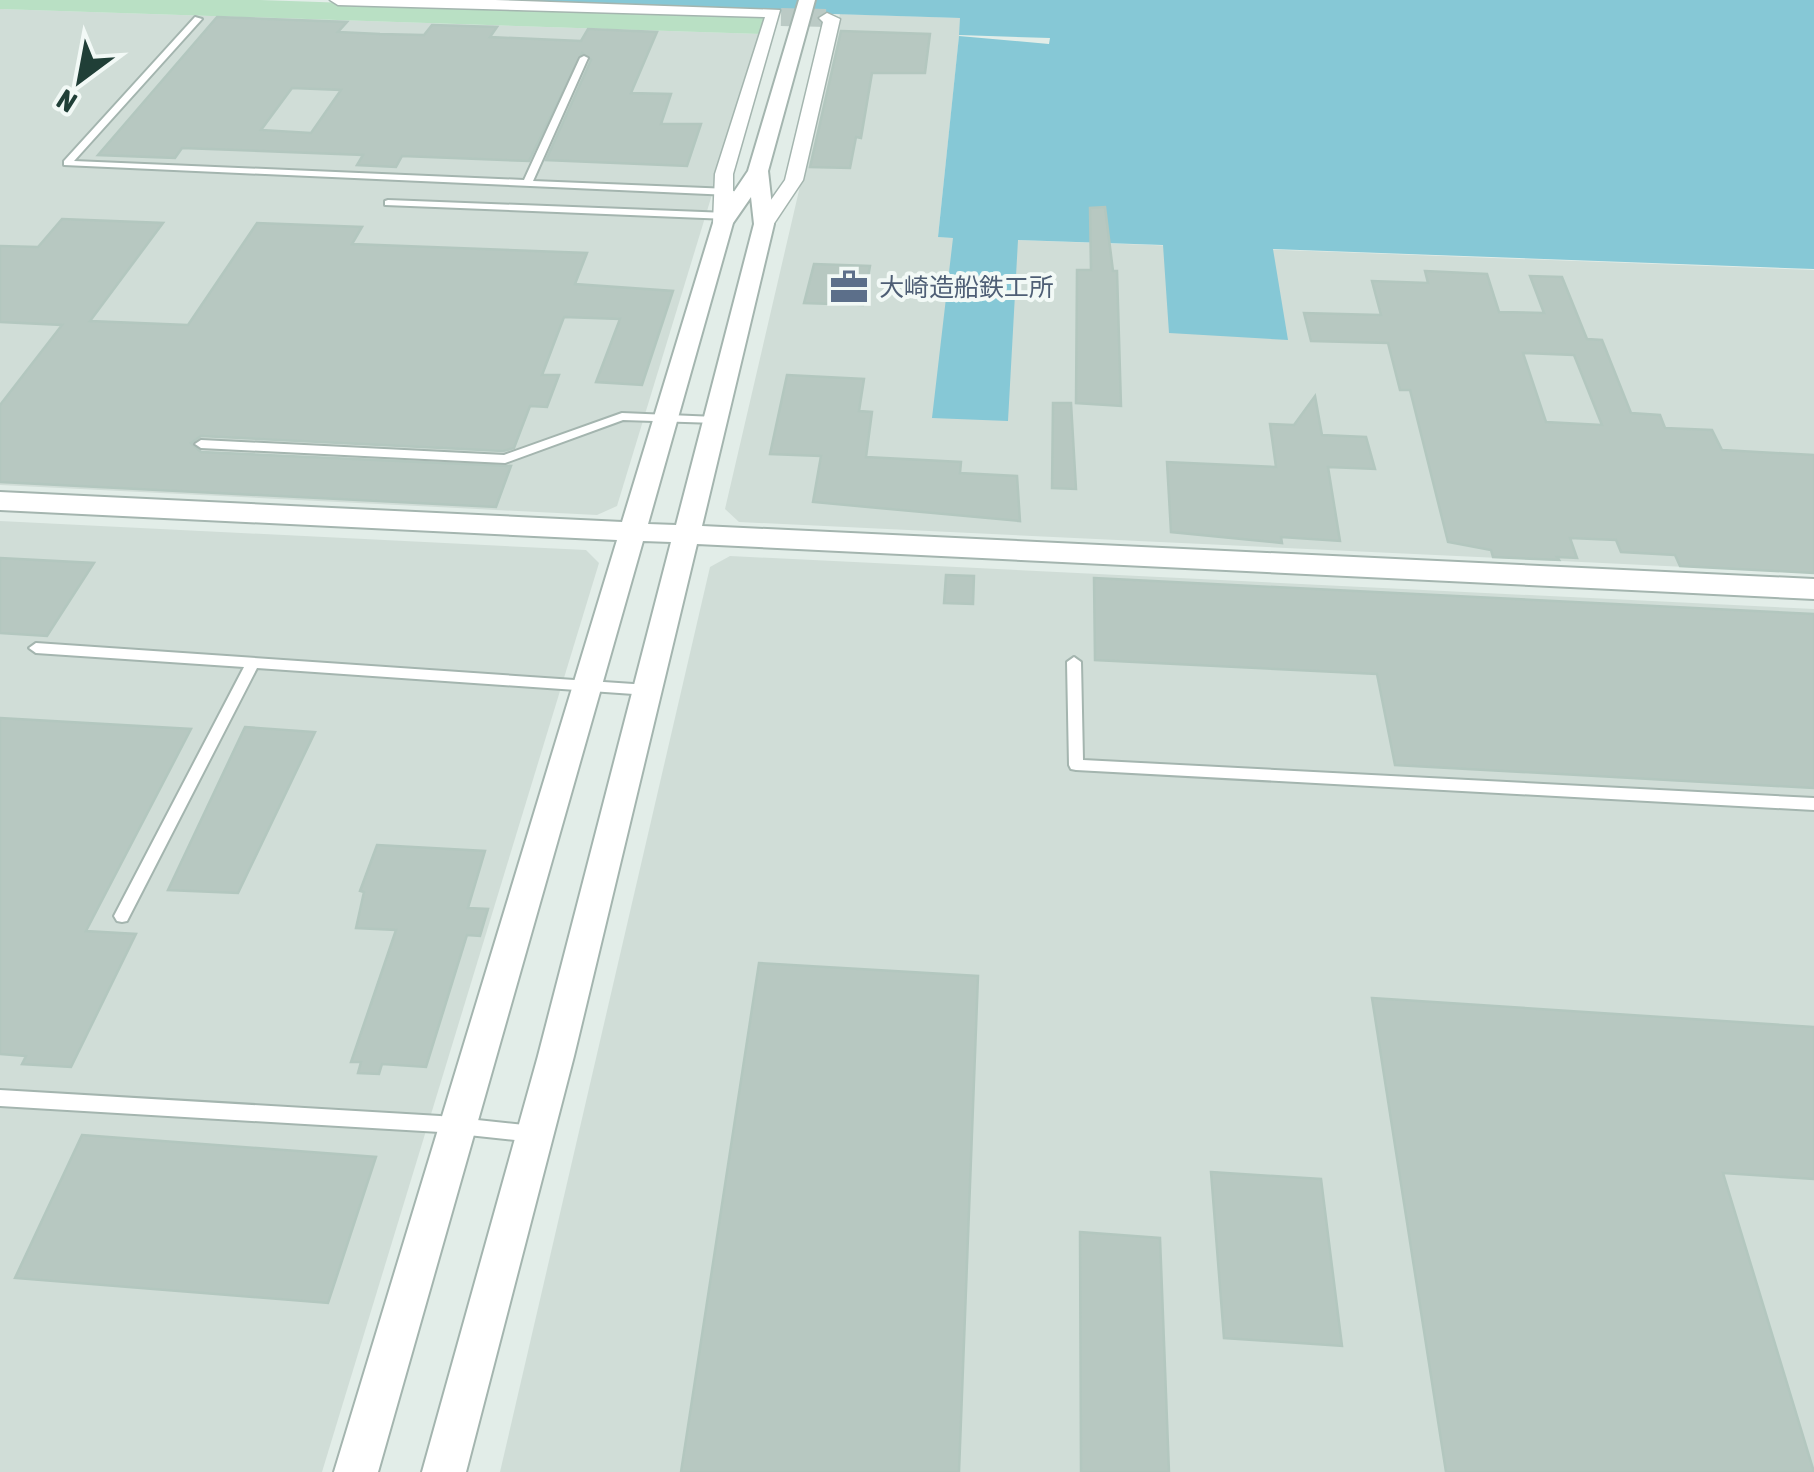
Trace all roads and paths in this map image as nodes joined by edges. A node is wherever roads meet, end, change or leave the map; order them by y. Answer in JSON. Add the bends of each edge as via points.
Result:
{"nodes":[{"id":1,"x":338,"y":0,"type":"edge"},
{"id":2,"x":805,"y":7,"type":"edge"},
{"id":3,"x":826,"y":18,"type":"dead end"},
{"id":4,"x":198,"y":19,"type":"dead end"},
{"id":5,"x":584,"y":58,"type":"dead end"},
{"id":6,"x":527,"y":183,"type":"junction"},
{"id":7,"x":741,"y":203,"type":"junction"},
{"id":8,"x":388,"y":204,"type":"dead end"},
{"id":9,"x":665,"y":418,"type":"junction"},
{"id":10,"x":716,"y":420,"type":"junction"},
{"id":11,"x":201,"y":444,"type":"dead end"},
{"id":12,"x":0,"y":501,"type":"edge"},
{"id":13,"x":632,"y":531,"type":"junction"},
{"id":14,"x":688,"y":533,"type":"junction"},
{"id":15,"x":1814,"y":589,"type":"edge"},
{"id":16,"x":36,"y":648,"type":"dead end"},
{"id":17,"x":1074,"y":662,"type":"dead end"},
{"id":18,"x":254,"y":663,"type":"junction"},
{"id":19,"x":587,"y":686,"type":"junction"},
{"id":20,"x":648,"y":690,"type":"junction"},
{"id":21,"x":1814,"y":804,"type":"edge"},
{"id":22,"x":122,"y":916,"type":"dead end"},
{"id":23,"x":0,"y":1098,"type":"edge"},
{"id":24,"x":458,"y":1126,"type":"junction"},
{"id":25,"x":534,"y":1134,"type":"junction"},
{"id":26,"x":356,"y":1472,"type":"edge"},
{"id":27,"x":444,"y":1472,"type":"edge"}],
"edges":[{"from":1,"to":7,"type":"street","via":[[777,16],[724,174]]},
{"from":2,"to":7,"type":"street"},
{"from":3,"to":7,"type":"street","via":[[832,19],[794,180]]},
{"from":4,"to":6,"type":"lane","via":[[68,163]]},
{"from":5,"to":6,"type":"lane"},
{"from":6,"to":7,"type":"lane"},
{"from":7,"to":8,"type":"lane"},
{"from":7,"to":9,"type":"street"},
{"from":7,"to":10,"type":"street"},
{"from":9,"to":10,"type":"lane"},
{"from":9,"to":11,"type":"lane","via":[[622,416],[505,459]]},
{"from":9,"to":13,"type":"street"},
{"from":10,"to":14,"type":"street"},
{"from":12,"to":13,"type":"street"},
{"from":13,"to":14,"type":"street"},
{"from":13,"to":19,"type":"street"},
{"from":14,"to":15,"type":"street"},
{"from":14,"to":20,"type":"street"},
{"from":16,"to":18,"type":"lane"},
{"from":17,"to":21,"type":"lane","via":[[1076,765]]},
{"from":18,"to":19,"type":"lane"},
{"from":18,"to":22,"type":"lane"},
{"from":19,"to":20,"type":"lane"},
{"from":19,"to":24,"type":"street"},
{"from":20,"to":25,"type":"street"},
{"from":23,"to":24,"type":"lane"},
{"from":24,"to":25,"type":"lane"},
{"from":24,"to":26,"type":"street"},
{"from":25,"to":27,"type":"street"}]}
